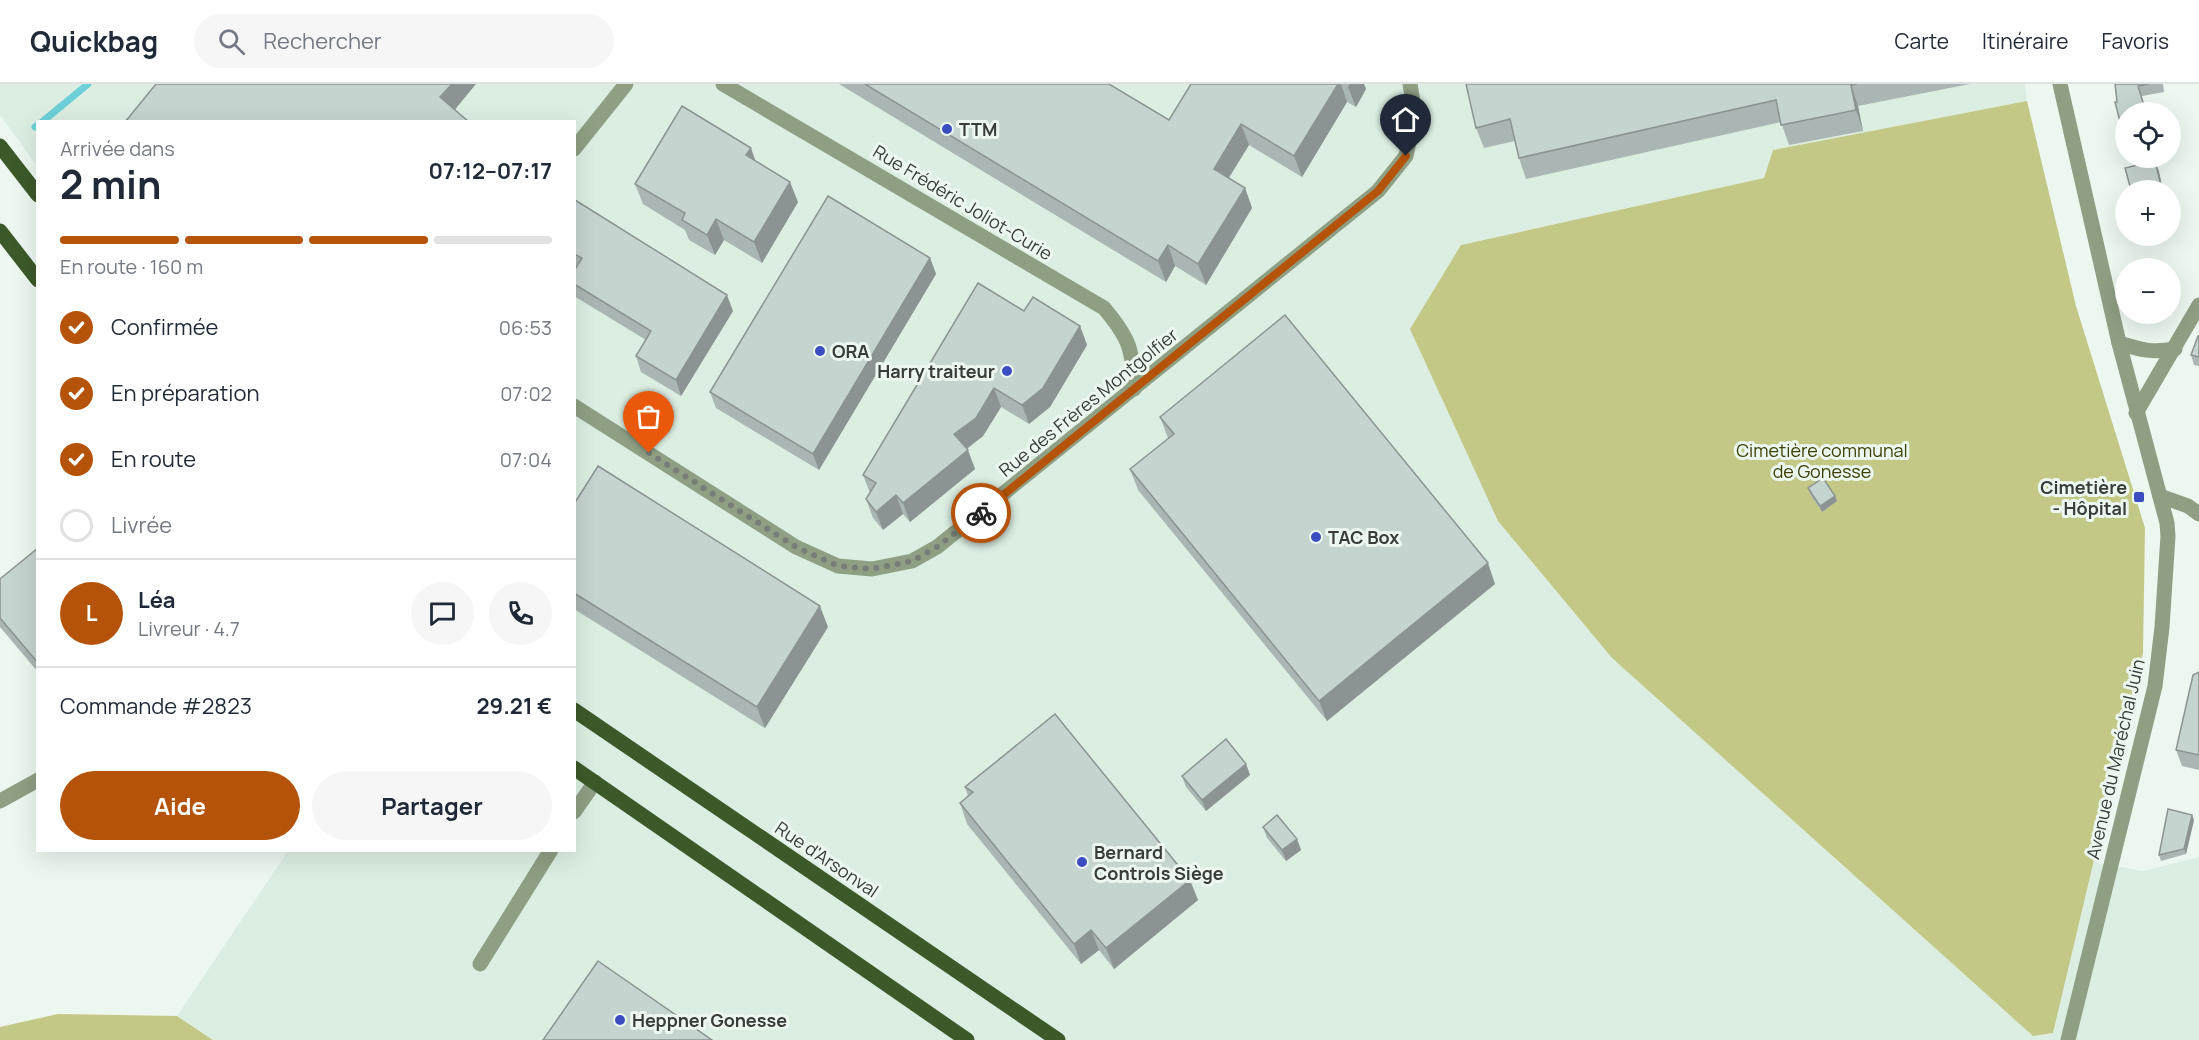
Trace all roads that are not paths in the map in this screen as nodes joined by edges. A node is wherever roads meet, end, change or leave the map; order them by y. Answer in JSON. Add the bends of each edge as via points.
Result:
{"nodes":[{"id":1,"x":626,"y":84,"type":"edge"},
{"id":2,"x":723,"y":84,"type":"edge"},
{"id":3,"x":1410,"y":84,"type":"edge"},
{"id":4,"x":2060,"y":84,"type":"edge"},
{"id":5,"x":0,"y":146,"type":"edge"},
{"id":6,"x":576,"y":146,"type":"edge"},
{"id":7,"x":36,"y":192,"type":"edge"},
{"id":8,"x":0,"y":231,"type":"edge"},
{"id":9,"x":36,"y":277,"type":"edge"},
{"id":10,"x":2199,"y":305,"type":"edge"},
{"id":11,"x":2119,"y":343,"type":"junction"},
{"id":12,"x":2175,"y":349,"type":"junction"},
{"id":13,"x":1134,"y":389,"type":"junction"},
{"id":14,"x":576,"y":407,"type":"edge"},
{"id":15,"x":2136,"y":413,"type":"junction"},
{"id":16,"x":2160,"y":496,"type":"junction"},
{"id":17,"x":2199,"y":514,"type":"edge"},
{"id":18,"x":576,"y":711,"type":"edge"},
{"id":19,"x":576,"y":769,"type":"edge"},
{"id":20,"x":36,"y":781,"type":"edge"},
{"id":21,"x":595,"y":782,"type":"junction"},
{"id":22,"x":0,"y":801,"type":"edge"},
{"id":23,"x":576,"y":809,"type":"edge"},
{"id":24,"x":549,"y":852,"type":"edge"},
{"id":25,"x":480,"y":964,"type":"dead end"},
{"id":26,"x":967,"y":1040,"type":"edge"},
{"id":27,"x":1058,"y":1040,"type":"edge"},
{"id":28,"x":2068,"y":1040,"type":"edge"}],
"edges":[{"from":1,"to":6,"type":"street"},
{"from":2,"to":13,"type":"street","name":"Rue Frédéric Joliot-Curie","via":[[1104,308],[1122,330],[1133,358]]},
{"from":3,"to":13,"type":"street","name":"Rue des Frères Montgolfier","via":[[1415,114],[1406,156],[1378,191]]},
{"from":4,"to":11,"type":"street","name":"Avenue du Maréchal Juin"},
{"from":5,"to":7,"type":"main road"},
{"from":8,"to":9,"type":"main road"},
{"from":10,"to":12,"type":"street"},
{"from":11,"to":12,"type":"street","via":[[2142,351]]},
{"from":11,"to":15,"type":"street","name":"Avenue du Maréchal Juin"},
{"from":12,"to":15,"type":"street"},
{"from":13,"to":14,"type":"street","name":"Rue des Frères Montgolfier","via":[[937,547],[912,561],[872,569],[838,566],[796,547]]},
{"from":15,"to":16,"type":"street","name":"Avenue du Maréchal Juin"},
{"from":16,"to":17,"type":"street"},
{"from":16,"to":28,"type":"street","name":"Avenue du Maréchal Juin","via":[[2168,536],[2155,686]]},
{"from":18,"to":27,"type":"main road","name":"Rue d'Arsonval"},
{"from":19,"to":21,"type":"main road"},
{"from":20,"to":22,"type":"street"},
{"from":21,"to":23,"type":"street"},
{"from":21,"to":26,"type":"main road"},
{"from":24,"to":25,"type":"street"}]}
